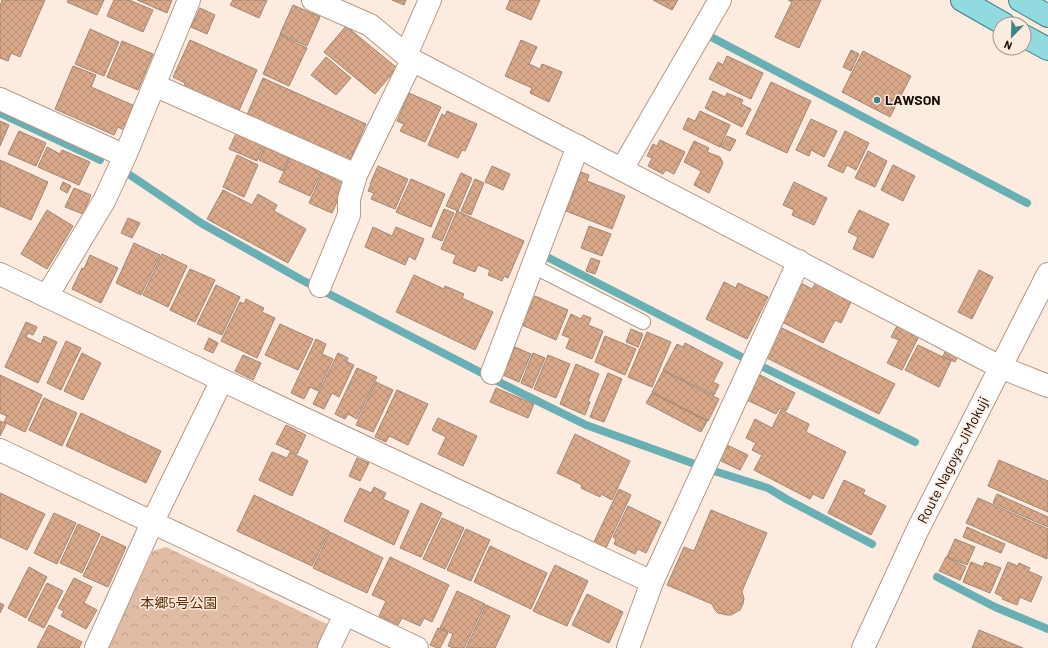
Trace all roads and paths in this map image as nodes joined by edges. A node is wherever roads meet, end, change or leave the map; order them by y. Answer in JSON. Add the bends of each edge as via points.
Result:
{"nodes":[{"id":1,"x":189,"y":0,"type":"edge"},
{"id":2,"x":313,"y":0,"type":"edge"},
{"id":3,"x":430,"y":0,"type":"edge"},
{"id":4,"x":720,"y":0,"type":"edge"},
{"id":5,"x":962,"y":0,"type":"edge"},
{"id":6,"x":1020,"y":0,"type":"edge"},
{"id":7,"x":1048,"y":16,"type":"edge"},
{"id":8,"x":992,"y":17,"type":"edge"},
{"id":9,"x":1032,"y":40,"type":"edge"},
{"id":10,"x":1048,"y":49,"type":"edge"},
{"id":11,"x":409,"y":58,"type":"junction"},
{"id":12,"x":154,"y":84,"type":"junction"},
{"id":13,"x":0,"y":99,"type":"edge"},
{"id":14,"x":578,"y":146,"type":"junction"},
{"id":15,"x":125,"y":156,"type":"junction"},
{"id":16,"x":622,"y":169,"type":"junction"},
{"id":17,"x":356,"y":175,"type":"junction"},
{"id":18,"x":799,"y":261,"type":"junction"},
{"id":19,"x":533,"y":266,"type":"junction"},
{"id":20,"x":0,"y":274,"type":"edge"},
{"id":21,"x":1048,"y":274,"type":"edge"},
{"id":22,"x":320,"y":286,"type":"dead end"},
{"id":23,"x":47,"y":296,"type":"junction"},
{"id":24,"x":643,"y":322,"type":"dead end"},
{"id":25,"x":1000,"y":367,"type":"junction"},
{"id":26,"x":492,"y":373,"type":"dead end"},
{"id":27,"x":222,"y":380,"type":"junction"},
{"id":28,"x":1048,"y":386,"type":"edge"},
{"id":29,"x":0,"y":450,"type":"edge"},
{"id":30,"x":152,"y":523,"type":"junction"},
{"id":31,"x":652,"y":582,"type":"junction"},
{"id":32,"x":345,"y":614,"type":"junction"},
{"id":33,"x":96,"y":648,"type":"edge"},
{"id":34,"x":329,"y":648,"type":"edge"},
{"id":35,"x":417,"y":648,"type":"edge"},
{"id":36,"x":628,"y":648,"type":"edge"},
{"id":37,"x":863,"y":648,"type":"edge"}],
"edges":[{"from":1,"to":12,"type":"street"},
{"from":2,"to":11,"type":"street","via":[[370,25]]},
{"from":3,"to":11,"type":"street"},
{"from":4,"to":16,"type":"street"},
{"from":5,"to":8,"type":"main road"},
{"from":6,"to":7,"type":"main road"},
{"from":9,"to":10,"type":"main road"},
{"from":11,"to":14,"type":"street"},
{"from":11,"to":17,"type":"street"},
{"from":12,"to":15,"type":"street"},
{"from":12,"to":17,"type":"street"},
{"from":13,"to":15,"type":"street"},
{"from":14,"to":16,"type":"street"},
{"from":14,"to":19,"type":"street"},
{"from":15,"to":23,"type":"street","via":[[104,201]]},
{"from":16,"to":18,"type":"street"},
{"from":17,"to":22,"type":"street","via":[[349,199],[349,215]]},
{"from":18,"to":25,"type":"street"},
{"from":18,"to":31,"type":"street"},
{"from":19,"to":24,"type":"lane"},
{"from":19,"to":26,"type":"street"},
{"from":20,"to":23,"type":"street"},
{"from":21,"to":25,"type":"street","name":"Route Nagoya-JiMokuji"},
{"from":23,"to":27,"type":"street"},
{"from":25,"to":28,"type":"street"},
{"from":25,"to":37,"type":"street","name":"Route Nagoya-JiMokuji","via":[[918,529]]},
{"from":27,"to":30,"type":"street"},
{"from":27,"to":31,"type":"street"},
{"from":29,"to":30,"type":"street"},
{"from":30,"to":32,"type":"street"},
{"from":30,"to":33,"type":"street"},
{"from":31,"to":36,"type":"street"},
{"from":32,"to":34,"type":"street"},
{"from":32,"to":35,"type":"street"}]}
